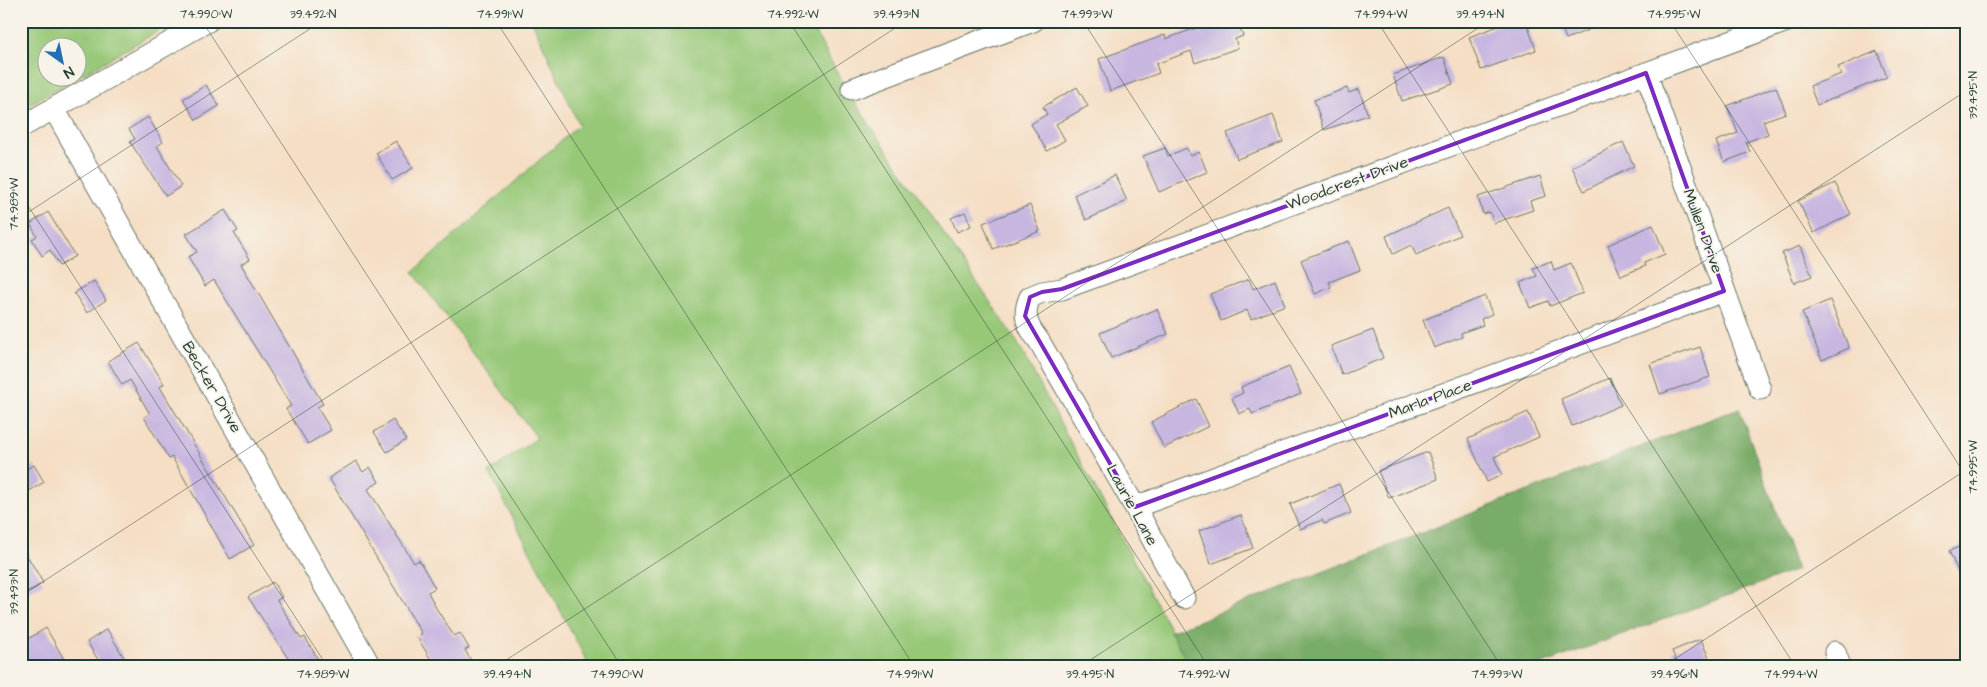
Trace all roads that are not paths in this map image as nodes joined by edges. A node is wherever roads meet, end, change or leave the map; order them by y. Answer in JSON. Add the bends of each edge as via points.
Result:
{"nodes":[{"id":1,"x":208,"y":21,"type":"edge"},
{"id":2,"x":1033,"y":21,"type":"edge"},
{"id":3,"x":1787,"y":21,"type":"edge"},
{"id":4,"x":1646,"y":74,"type":"junction"},
{"id":5,"x":852,"y":89,"type":"dead end"},
{"id":6,"x":54,"y":109,"type":"junction"},
{"id":7,"x":21,"y":127,"type":"edge"},
{"id":8,"x":1724,"y":291,"type":"junction"},
{"id":9,"x":1760,"y":389,"type":"dead end"},
{"id":10,"x":1080,"y":413,"type":"joint"},
{"id":11,"x":1135,"y":507,"type":"junction"},
{"id":12,"x":1184,"y":598,"type":"dead end"},
{"id":13,"x":370,"y":666,"type":"edge"}],
"edges":[{"from":1,"to":6,"type":"street"},
{"from":2,"to":5,"type":"street"},
{"from":3,"to":4,"type":"street","name":"Woodcrest Drive"},
{"from":4,"to":8,"type":"street","name":"Mullen Drive"},
{"from":4,"to":10,"type":"street","name":"Woodcrest Drive","via":[[1030,297],[1025,316],[1030,330]]},
{"from":6,"to":7,"type":"street"},
{"from":6,"to":13,"type":"street","name":"Becker Drive"},
{"from":8,"to":9,"type":"street","name":"Mullen Drive"},
{"from":8,"to":11,"type":"street","name":"Marla Place"},
{"from":10,"to":11,"type":"street","name":"Laurie Lane"},
{"from":11,"to":12,"type":"street","name":"Laurie Lane"}]}
